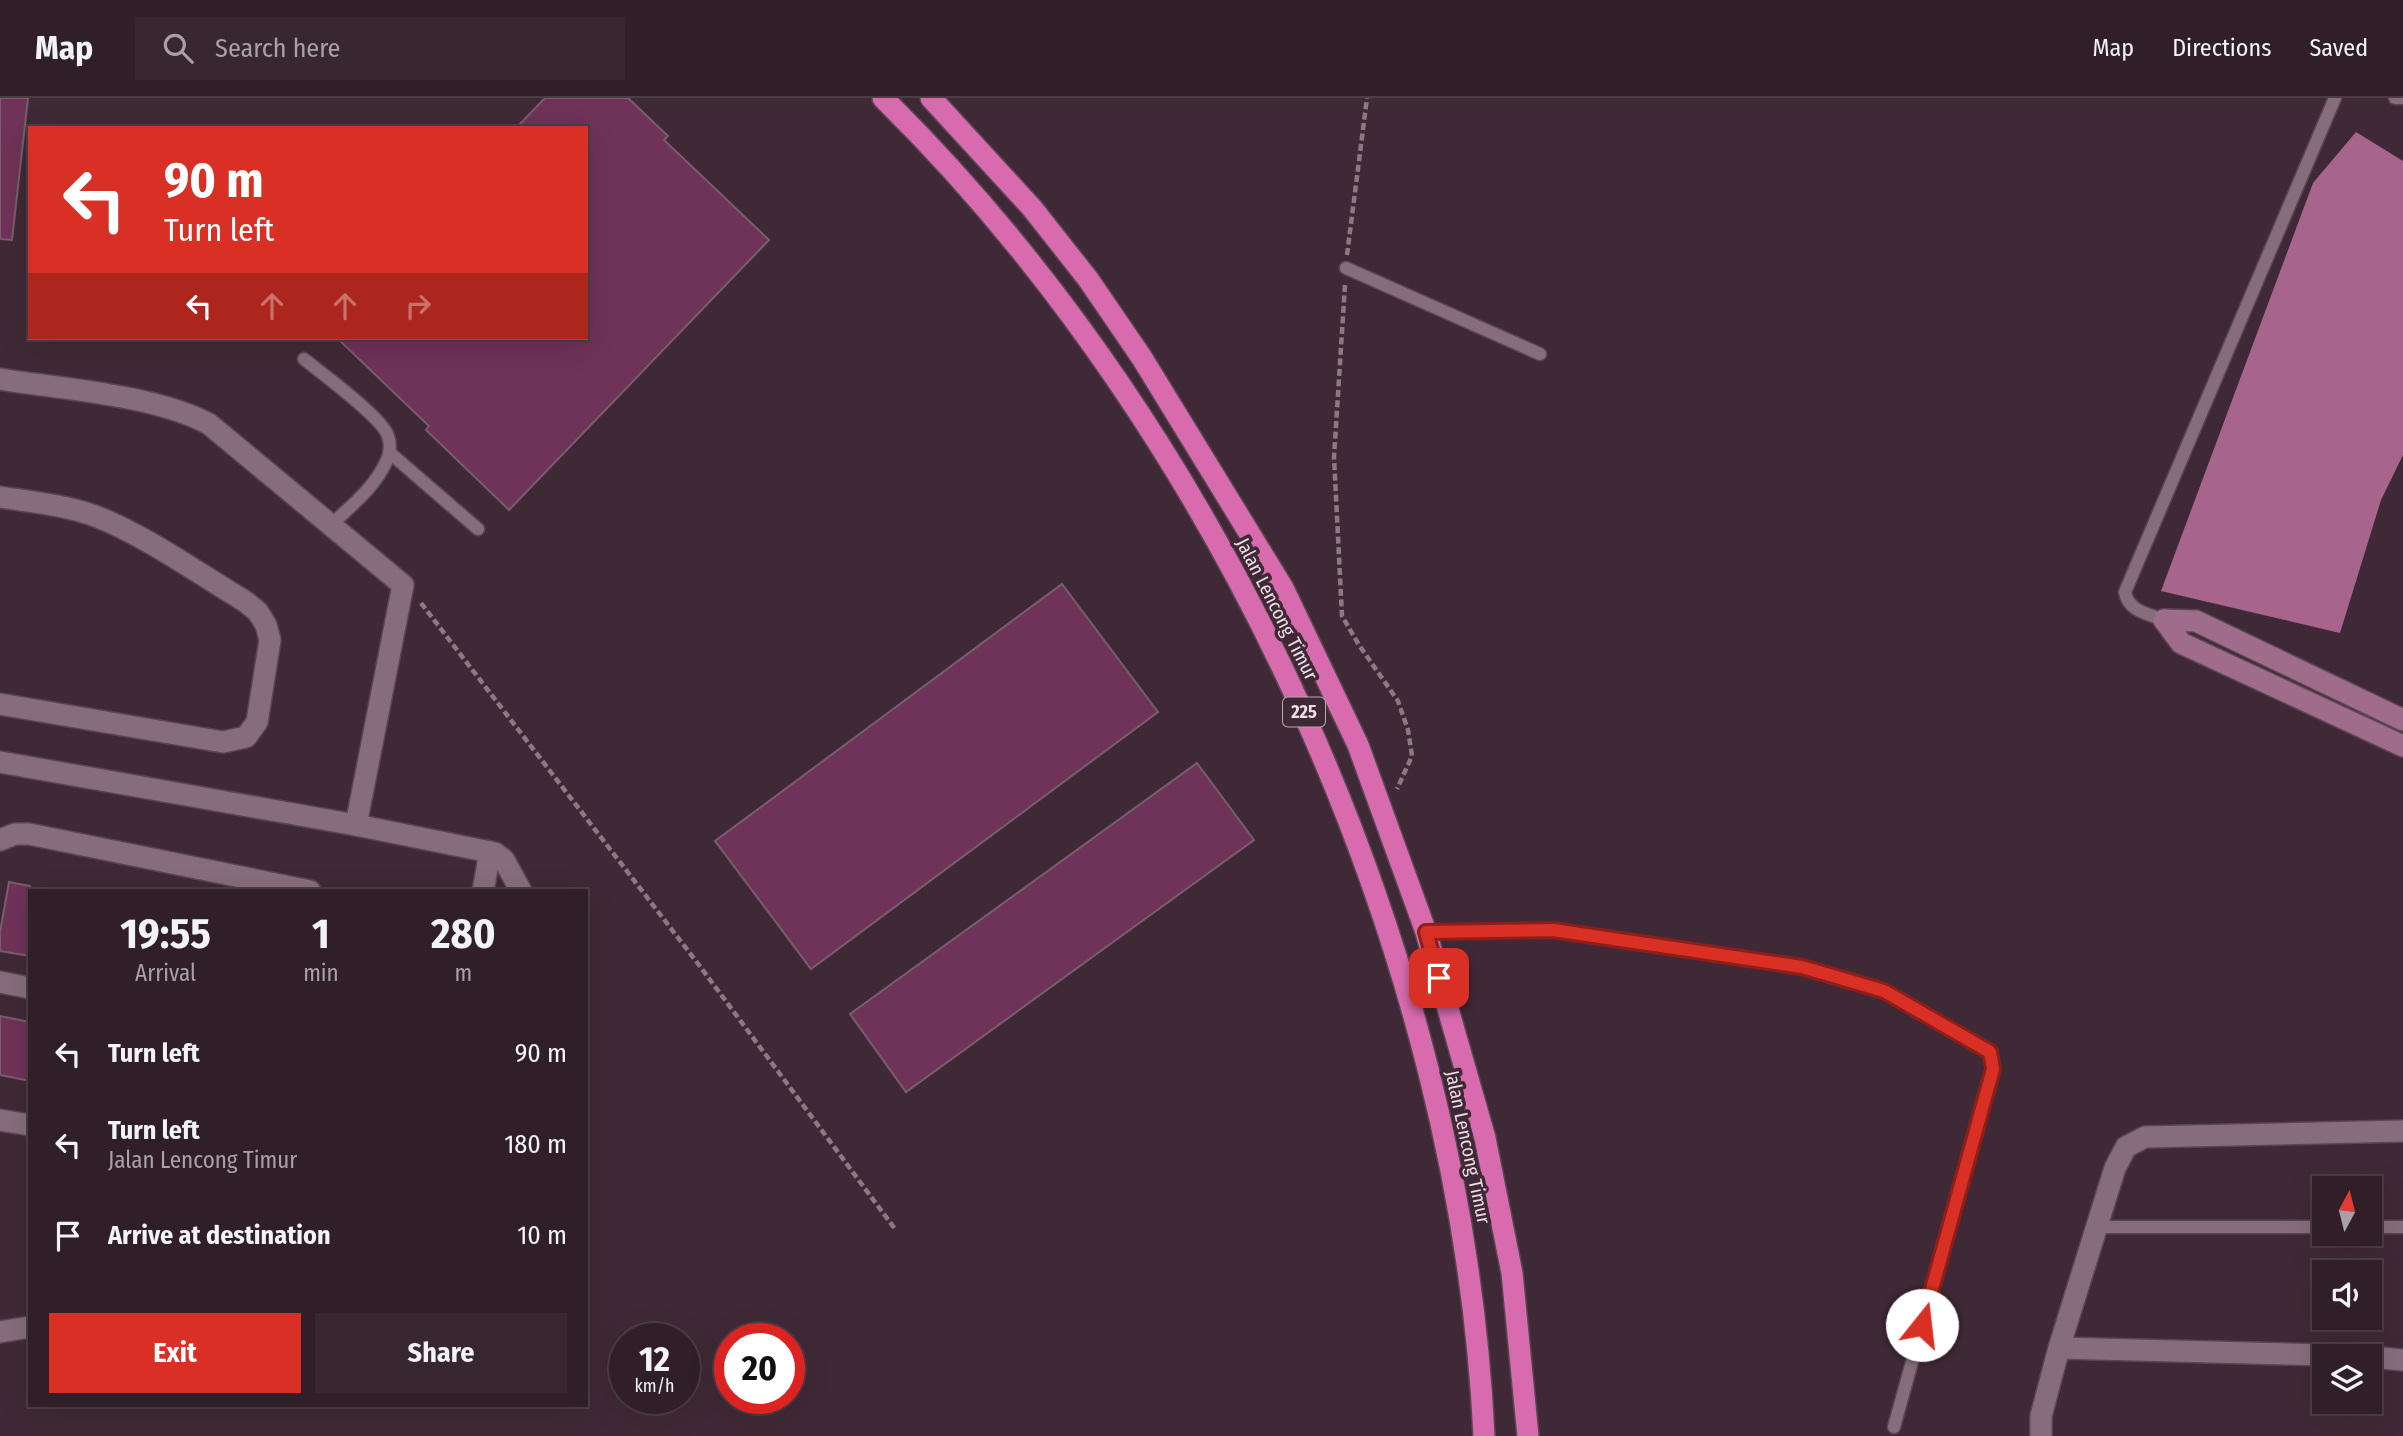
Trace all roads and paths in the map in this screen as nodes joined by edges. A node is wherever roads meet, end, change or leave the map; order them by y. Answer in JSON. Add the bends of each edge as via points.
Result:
{"nodes":[{"id":1,"x":883,"y":98,"type":"edge"},
{"id":2,"x":931,"y":98,"type":"edge"},
{"id":3,"x":1367,"y":98,"type":"edge"},
{"id":4,"x":2335,"y":98,"type":"edge"},
{"id":5,"x":2395,"y":98,"type":"edge"},
{"id":6,"x":2403,"y":98,"type":"edge"},
{"id":7,"x":1346,"y":268,"type":"junction"},
{"id":8,"x":1541,"y":354,"type":"dead end"},
{"id":9,"x":303,"y":359,"type":"dead end"},
{"id":10,"x":0,"y":379,"type":"edge"},
{"id":11,"x":390,"y":453,"type":"junction"},
{"id":12,"x":0,"y":496,"type":"edge"},
{"id":13,"x":332,"y":524,"type":"junction"},
{"id":14,"x":478,"y":529,"type":"dead end"},
{"id":15,"x":403,"y":585,"type":"junction"},
{"id":16,"x":2164,"y":620,"type":"junction"},
{"id":17,"x":0,"y":704,"type":"edge"},
{"id":18,"x":2403,"y":720,"type":"edge"},
{"id":19,"x":2403,"y":747,"type":"edge"},
{"id":20,"x":0,"y":762,"type":"edge"},
{"id":21,"x":1384,"y":815,"type":"junction"},
{"id":22,"x":356,"y":825,"type":"junction"},
{"id":23,"x":0,"y":840,"type":"edge"},
{"id":24,"x":490,"y":852,"type":"junction"},
{"id":25,"x":282,"y":888,"type":"edge"},
{"id":26,"x":484,"y":889,"type":"edge"},
{"id":27,"x":520,"y":889,"type":"edge"},
{"id":28,"x":1426,"y":932,"type":"junction"},
{"id":29,"x":0,"y":982,"type":"edge"},
{"id":30,"x":28,"y":988,"type":"edge"},
{"id":31,"x":0,"y":1120,"type":"edge"},
{"id":32,"x":28,"y":1125,"type":"edge"},
{"id":33,"x":2403,"y":1131,"type":"edge"},
{"id":34,"x":2096,"y":1227,"type":"junction"},
{"id":35,"x":2312,"y":1227,"type":"edge"},
{"id":36,"x":2382,"y":1227,"type":"edge"},
{"id":37,"x":2403,"y":1227,"type":"edge"},
{"id":38,"x":895,"y":1229,"type":"dead end"},
{"id":39,"x":28,"y":1327,"type":"edge"},
{"id":40,"x":0,"y":1332,"type":"edge"},
{"id":41,"x":2059,"y":1348,"type":"junction"},
{"id":42,"x":2312,"y":1355,"type":"edge"},
{"id":43,"x":2382,"y":1358,"type":"edge"},
{"id":44,"x":2403,"y":1360,"type":"edge"},
{"id":45,"x":1894,"y":1427,"type":"dead end"},
{"id":46,"x":1484,"y":1436,"type":"edge"},
{"id":47,"x":1528,"y":1436,"type":"edge"},
{"id":48,"x":2041,"y":1436,"type":"edge"}],
"edges":[{"from":1,"to":46,"type":"highway","name":"Jalan Lencong Timur","number":"225","via":[[1024,254],[1115,379],[1215,538],[1292,684],[1377,904],[1436,1101],[1474,1306]]},
{"from":2,"to":21,"type":"highway","name":"Jalan Lencong Timur","number":"225","via":[[1024,199],[1088,279],[1188,429],[1301,623],[1358,745]]},
{"from":3,"to":7,"type":"path"},
{"from":4,"to":16,"type":"lane","via":[[2125,592],[2132,607]]},
{"from":5,"to":6,"type":"lane"},
{"from":7,"to":8,"type":"lane"},
{"from":7,"to":21,"type":"path","via":[[1334,457],[1342,616],[1398,701],[1412,756]]},
{"from":9,"to":11,"type":"lane","via":[[388,434]]},
{"from":10,"to":13,"type":"street","via":[[152,404],[194,416]]},
{"from":11,"to":13,"type":"lane","via":[[368,489]]},
{"from":11,"to":14,"type":"lane"},
{"from":12,"to":17,"type":"street","via":[[95,516],[125,530],[246,602],[258,612],[270,640],[257,722],[246,737],[223,742]]},
{"from":13,"to":15,"type":"street"},
{"from":15,"to":22,"type":"street"},
{"from":15,"to":38,"type":"path","via":[[432,614],[502,705]]},
{"from":16,"to":18,"type":"street","via":[[2196,621]]},
{"from":16,"to":19,"type":"street","via":[[2180,643]]},
{"from":20,"to":22,"type":"street"},
{"from":21,"to":28,"type":"highway","name":"Jalan Lencong Timur","number":"225"},
{"from":22,"to":24,"type":"street"},
{"from":23,"to":25,"type":"street","via":[[29,834]]},
{"from":24,"to":26,"type":"street"},
{"from":24,"to":27,"type":"street","via":[[505,860]]},
{"from":28,"to":45,"type":"lane","via":[[1553,930],[1802,967],[1884,991],[1990,1052],[1993,1069]]},
{"from":28,"to":47,"type":"highway","name":"Jalan Lencong Timur","number":"225","via":[[1500,1206],[1512,1273]]},
{"from":29,"to":30,"type":"street"},
{"from":31,"to":32,"type":"street"},
{"from":33,"to":34,"type":"street","via":[[2145,1137],[2126,1147],[2120,1157]]},
{"from":34,"to":35,"type":"lane"},
{"from":34,"to":41,"type":"street"},
{"from":36,"to":37,"type":"lane"},
{"from":39,"to":40,"type":"street"},
{"from":41,"to":42,"type":"street"},
{"from":41,"to":48,"type":"street","via":[[2041,1416]]},
{"from":43,"to":44,"type":"street"}]}
